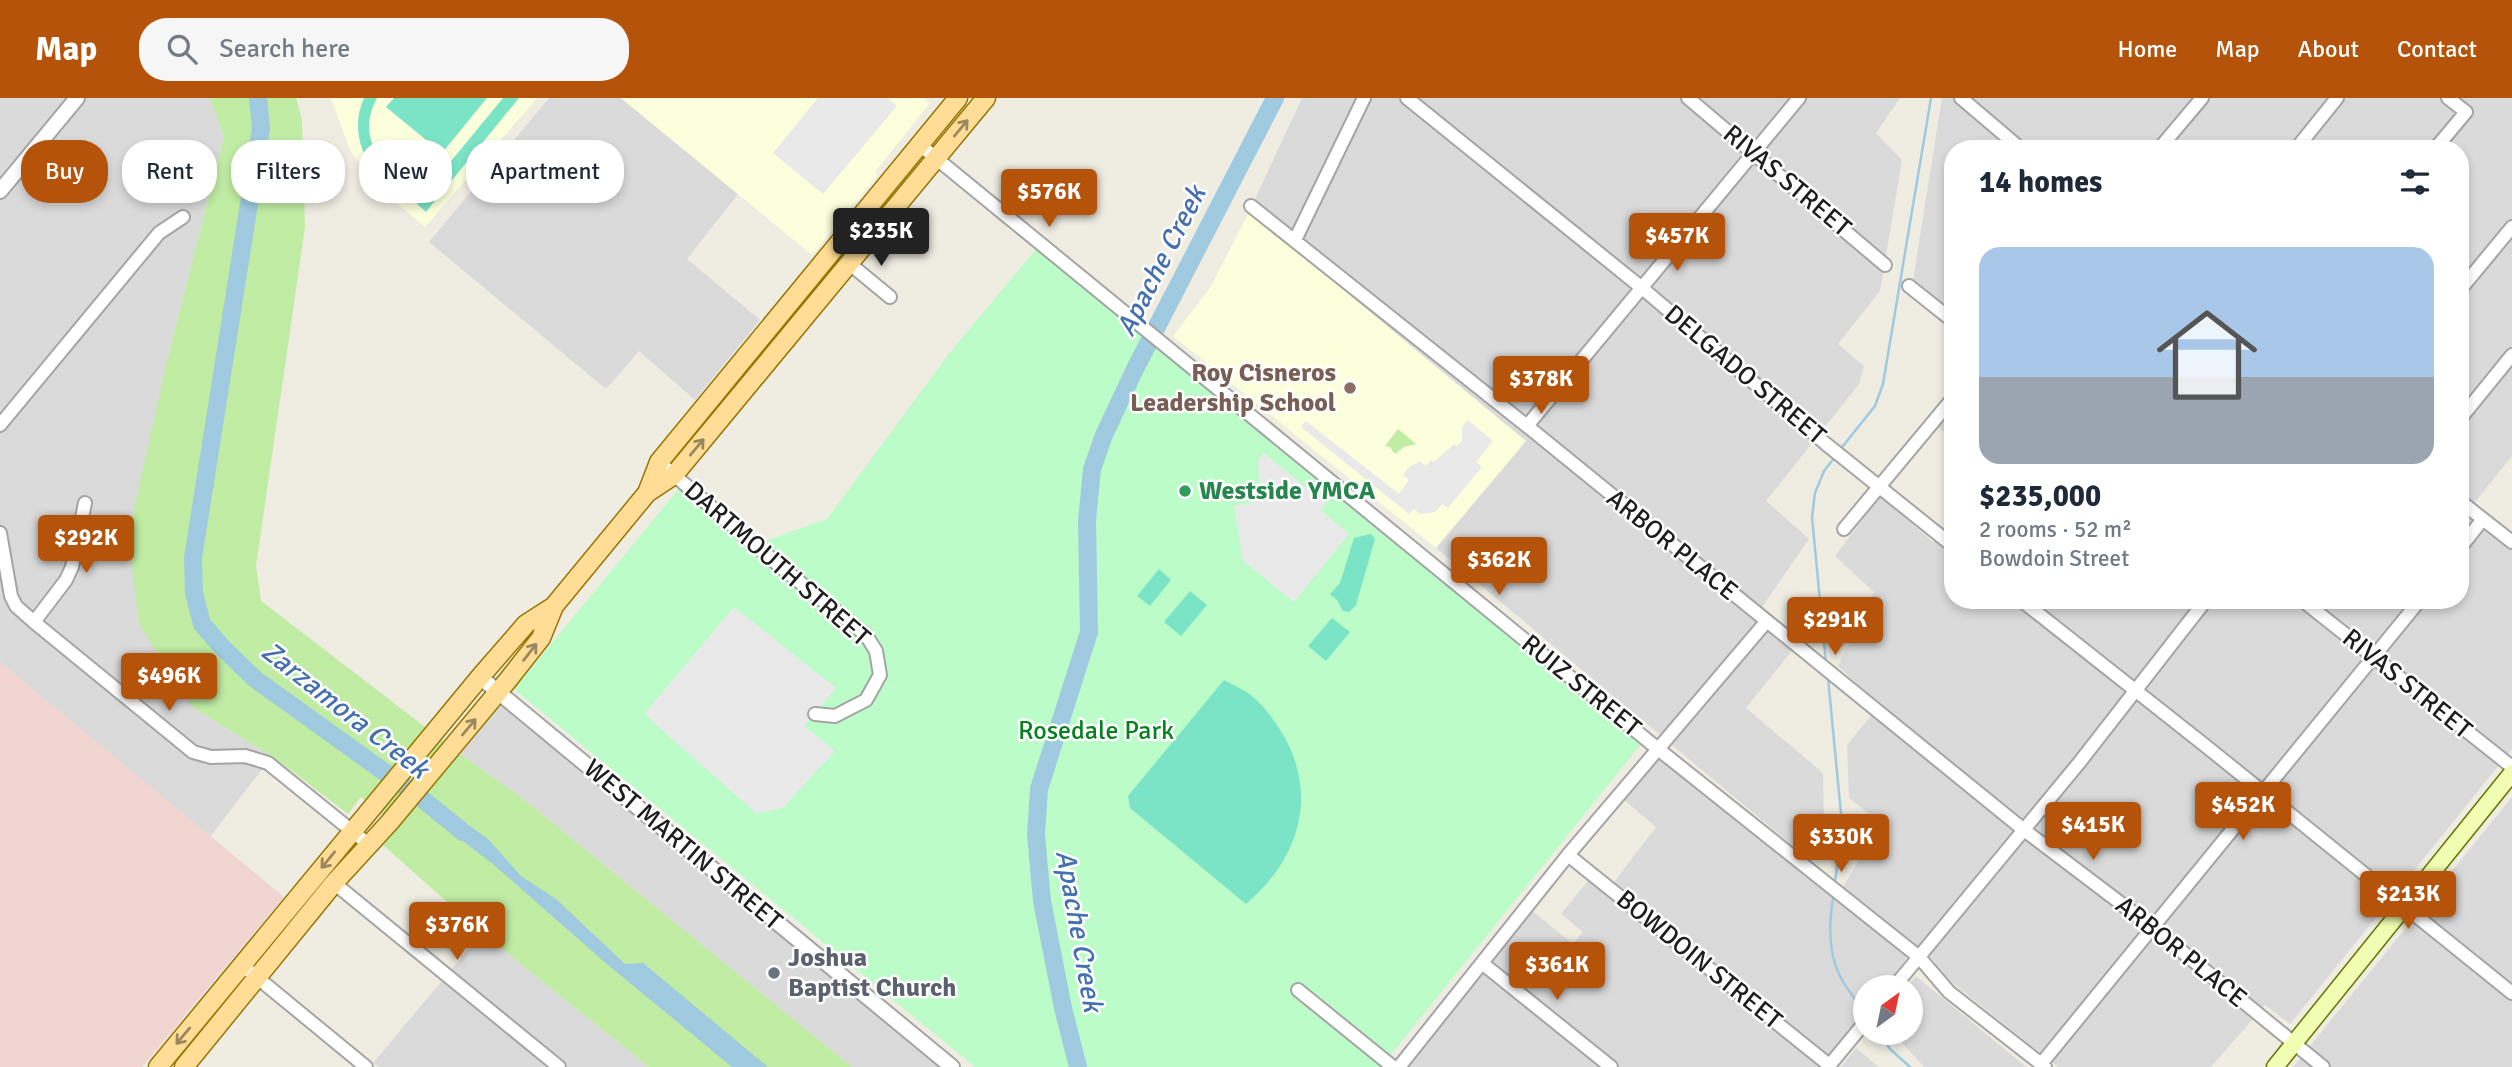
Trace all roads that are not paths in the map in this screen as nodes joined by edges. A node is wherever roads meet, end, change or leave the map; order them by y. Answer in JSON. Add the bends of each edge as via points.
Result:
{"nodes":[{"id":1,"x":77,"y":98,"type":"edge"},
{"id":2,"x":986,"y":98,"type":"edge"},
{"id":3,"x":1364,"y":98,"type":"edge"},
{"id":4,"x":1408,"y":98,"type":"edge"},
{"id":5,"x":1688,"y":98,"type":"edge"},
{"id":6,"x":1799,"y":98,"type":"edge"},
{"id":7,"x":1961,"y":98,"type":"edge"},
{"id":8,"x":2337,"y":98,"type":"edge"},
{"id":9,"x":2448,"y":98,"type":"edge"},
{"id":10,"x":2198,"y":99,"type":"edge"},
{"id":11,"x":952,"y":100,"type":"edge"},
{"id":12,"x":2010,"y":140,"type":"edge"},
{"id":13,"x":2167,"y":140,"type":"edge"},
{"id":14,"x":2303,"y":140,"type":"edge"},
{"id":15,"x":2443,"y":140,"type":"edge"},
{"id":16,"x":920,"y":145,"type":"junction"},
{"id":17,"x":1755,"y":153,"type":"junction"},
{"id":18,"x":936,"y":158,"type":"junction"},
{"id":19,"x":0,"y":191,"type":"edge"},
{"id":20,"x":1251,"y":206,"type":"dead end"},
{"id":21,"x":183,"y":217,"type":"dead end"},
{"id":22,"x":2512,"y":227,"type":"edge"},
{"id":23,"x":1295,"y":240,"type":"junction"},
{"id":24,"x":838,"y":244,"type":"junction"},
{"id":25,"x":850,"y":264,"type":"junction"},
{"id":26,"x":1885,"y":265,"type":"dead end"},
{"id":27,"x":2469,"y":279,"type":"edge"},
{"id":28,"x":1909,"y":286,"type":"dead end"},
{"id":29,"x":1642,"y":288,"type":"junction"},
{"id":30,"x":890,"y":297,"type":"dead end"},
{"id":31,"x":1944,"y":314,"type":"edge"},
{"id":32,"x":2512,"y":355,"type":"edge"},
{"id":33,"x":743,"y":392,"type":"junction"},
{"id":34,"x":2469,"y":408,"type":"edge"},
{"id":35,"x":1944,"y":409,"type":"edge"},
{"id":36,"x":0,"y":425,"type":"edge"},
{"id":37,"x":1527,"y":426,"type":"junction"},
{"id":38,"x":659,"y":462,"type":"junction"},
{"id":39,"x":674,"y":475,"type":"junction"},
{"id":40,"x":1879,"y":486,"type":"junction"},
{"id":41,"x":647,"y":493,"type":"junction"},
{"id":42,"x":85,"y":503,"type":"dead end"},
{"id":43,"x":2469,"y":508,"type":"edge"},
{"id":44,"x":2483,"y":519,"type":"junction"},
{"id":45,"x":1844,"y":529,"type":"dead end"},
{"id":46,"x":0,"y":533,"type":"edge"},
{"id":47,"x":2469,"y":537,"type":"edge"},
{"id":48,"x":1944,"y":539,"type":"edge"},
{"id":49,"x":2512,"y":542,"type":"edge"},
{"id":50,"x":554,"y":606,"type":"junction"},
{"id":51,"x":2032,"y":609,"type":"edge"},
{"id":52,"x":2199,"y":609,"type":"edge"},
{"id":53,"x":2313,"y":609,"type":"edge"},
{"id":54,"x":2413,"y":609,"type":"edge"},
{"id":55,"x":34,"y":622,"type":"junction"},
{"id":56,"x":1766,"y":622,"type":"junction"},
{"id":57,"x":2373,"y":658,"type":"junction"},
{"id":58,"x":480,"y":677,"type":"junction"},
{"id":59,"x":2133,"y":690,"type":"junction"},
{"id":60,"x":498,"y":692,"type":"junction"},
{"id":61,"x":815,"y":714,"type":"dead end"},
{"id":62,"x":1658,"y":750,"type":"junction"},
{"id":63,"x":2512,"y":767,"type":"edge"},
{"id":64,"x":2512,"y":773,"type":"edge"},
{"id":65,"x":2262,"y":792,"type":"junction"},
{"id":66,"x":351,"y":831,"type":"junction"},
{"id":67,"x":2024,"y":831,"type":"junction"},
{"id":68,"x":368,"y":844,"type":"junction"},
{"id":69,"x":1568,"y":855,"type":"junction"},
{"id":70,"x":334,"y":883,"type":"junction"},
{"id":71,"x":2405,"y":906,"type":"junction"},
{"id":72,"x":2152,"y":927,"type":"junction"},
{"id":73,"x":1919,"y":957,"type":"junction"},
{"id":74,"x":1482,"y":963,"type":"junction"},
{"id":75,"x":242,"y":965,"type":"junction"},
{"id":76,"x":1904,"y":975,"type":"edge"},
{"id":77,"x":257,"y":977,"type":"junction"},
{"id":78,"x":1298,"y":990,"type":"dead end"},
{"id":79,"x":2512,"y":993,"type":"edge"},
{"id":80,"x":1853,"y":1036,"type":"edge"},
{"id":81,"x":2294,"y":1043,"type":"junction"},
{"id":82,"x":2043,"y":1065,"type":"edge"},
{"id":83,"x":1829,"y":1066,"type":"edge"},
{"id":84,"x":158,"y":1067,"type":"edge"},
{"id":85,"x":184,"y":1067,"type":"edge"},
{"id":86,"x":366,"y":1067,"type":"edge"},
{"id":87,"x":558,"y":1067,"type":"edge"},
{"id":88,"x":952,"y":1067,"type":"edge"},
{"id":89,"x":1393,"y":1067,"type":"edge"},
{"id":90,"x":1399,"y":1067,"type":"edge"},
{"id":91,"x":1611,"y":1067,"type":"edge"},
{"id":92,"x":2275,"y":1067,"type":"edge"},
{"id":93,"x":2323,"y":1067,"type":"edge"}],
"edges":[{"from":1,"to":19,"type":"street"},
{"from":18,"to":2,"type":"main road","one_way":true},
{"from":3,"to":23,"type":"street"},
{"from":4,"to":29,"type":"street","name":"DELGADO STREET"},
{"from":5,"to":17,"type":"street","name":"RIVAS STREET"},
{"from":6,"to":17,"type":"street"},
{"from":7,"to":12,"type":"street"},
{"from":8,"to":14,"type":"street"},
{"from":9,"to":15,"type":"street","via":[[2466,112]]},
{"from":10,"to":13,"type":"street"},
{"from":11,"to":16,"type":"main road"},
{"from":16,"to":18,"type":"street","name":"RUIZ STREET"},
{"from":16,"to":24,"type":"main road"},
{"from":17,"to":26,"type":"street","name":"RIVAS STREET"},
{"from":17,"to":29,"type":"street"},
{"from":18,"to":25,"type":"main road"},
{"from":18,"to":62,"type":"street","name":"RUIZ STREET"},
{"from":20,"to":23,"type":"street","name":"ARBOR PLACE"},
{"from":21,"to":36,"type":"street","via":[[159,233]]},
{"from":22,"to":27,"type":"street"},
{"from":23,"to":37,"type":"street","name":"ARBOR PLACE"},
{"from":24,"to":33,"type":"main road","via":[[841,256],[755,361]]},
{"from":24,"to":38,"type":"main road"},
{"from":25,"to":30,"type":"street"},
{"from":25,"to":33,"type":"main road"},
{"from":28,"to":31,"type":"street"},
{"from":29,"to":37,"type":"street"},
{"from":29,"to":40,"type":"street","name":"DELGADO STREET"},
{"from":32,"to":34,"type":"street"},
{"from":39,"to":33,"type":"main road","one_way":true},
{"from":35,"to":40,"type":"street"},
{"from":37,"to":56,"type":"street","name":"ARBOR PLACE"},
{"from":38,"to":39,"type":"street","name":"DARTMOUTH STREET"},
{"from":38,"to":41,"type":"main road"},
{"from":39,"to":41,"type":"main road"},
{"from":39,"to":61,"type":"street","name":"DARTMOUTH STREET","via":[[866,635],[876,651],[880,675],[866,700],[835,716]]},
{"from":40,"to":45,"type":"street"},
{"from":40,"to":48,"type":"street","name":"DELGADO STREET"},
{"from":41,"to":50,"type":"main road"},
{"from":42,"to":55,"type":"street","via":[[69,573]]},
{"from":43,"to":44,"type":"street"},
{"from":44,"to":47,"type":"street"},
{"from":44,"to":49,"type":"street"},
{"from":46,"to":55,"type":"street","via":[[11,596]]},
{"from":50,"to":58,"type":"main road","via":[[526,624]]},
{"from":60,"to":50,"type":"main road","one_way":true,"via":[[541,638]]},
{"from":51,"to":59,"type":"street"},
{"from":52,"to":59,"type":"street"},
{"from":53,"to":57,"type":"street","name":"RIVAS STREET"},
{"from":54,"to":57,"type":"street"},
{"from":55,"to":66,"type":"street","via":[[192,752],[211,757],[245,756],[268,763]]},
{"from":56,"to":62,"type":"street"},
{"from":56,"to":67,"type":"street","name":"ARBOR PLACE"},
{"from":57,"to":63,"type":"street","name":"RIVAS STREET"},
{"from":57,"to":65,"type":"street"},
{"from":58,"to":60,"type":"street","name":"WEST MARTIN STREET"},
{"from":58,"to":66,"type":"main road"},
{"from":59,"to":65,"type":"street"},
{"from":59,"to":67,"type":"street"},
{"from":68,"to":60,"type":"main road","one_way":true},
{"from":60,"to":88,"type":"street","name":"WEST MARTIN STREET"},
{"from":62,"to":69,"type":"street"},
{"from":62,"to":73,"type":"street","name":"RUIZ STREET"},
{"from":64,"to":71,"type":"main road"},
{"from":65,"to":71,"type":"street"},
{"from":65,"to":72,"type":"street"},
{"from":66,"to":68,"type":"street"},
{"from":66,"to":75,"type":"main road","one_way":true},
{"from":67,"to":72,"type":"street","name":"ARBOR PLACE"},
{"from":67,"to":73,"type":"street"},
{"from":68,"to":70,"type":"main road"},
{"from":69,"to":74,"type":"street"},
{"from":69,"to":83,"type":"street","name":"BOWDOIN STREET"},
{"from":70,"to":77,"type":"main road"},
{"from":70,"to":87,"type":"street"},
{"from":71,"to":79,"type":"street"},
{"from":71,"to":81,"type":"main road"},
{"from":72,"to":81,"type":"street","name":"ARBOR PLACE"},
{"from":72,"to":82,"type":"street"},
{"from":73,"to":76,"type":"street"},
{"from":73,"to":82,"type":"street","name":"RUIZ STREET","via":[[1949,992]]},
{"from":74,"to":90,"type":"street"},
{"from":74,"to":91,"type":"street"},
{"from":75,"to":77,"type":"street"},
{"from":75,"to":84,"type":"main road","one_way":true},
{"from":77,"to":85,"type":"main road"},
{"from":77,"to":86,"type":"street"},
{"from":78,"to":89,"type":"street"},
{"from":80,"to":83,"type":"street"},
{"from":81,"to":92,"type":"main road"},
{"from":81,"to":93,"type":"street","name":"ARBOR PLACE"}]}
